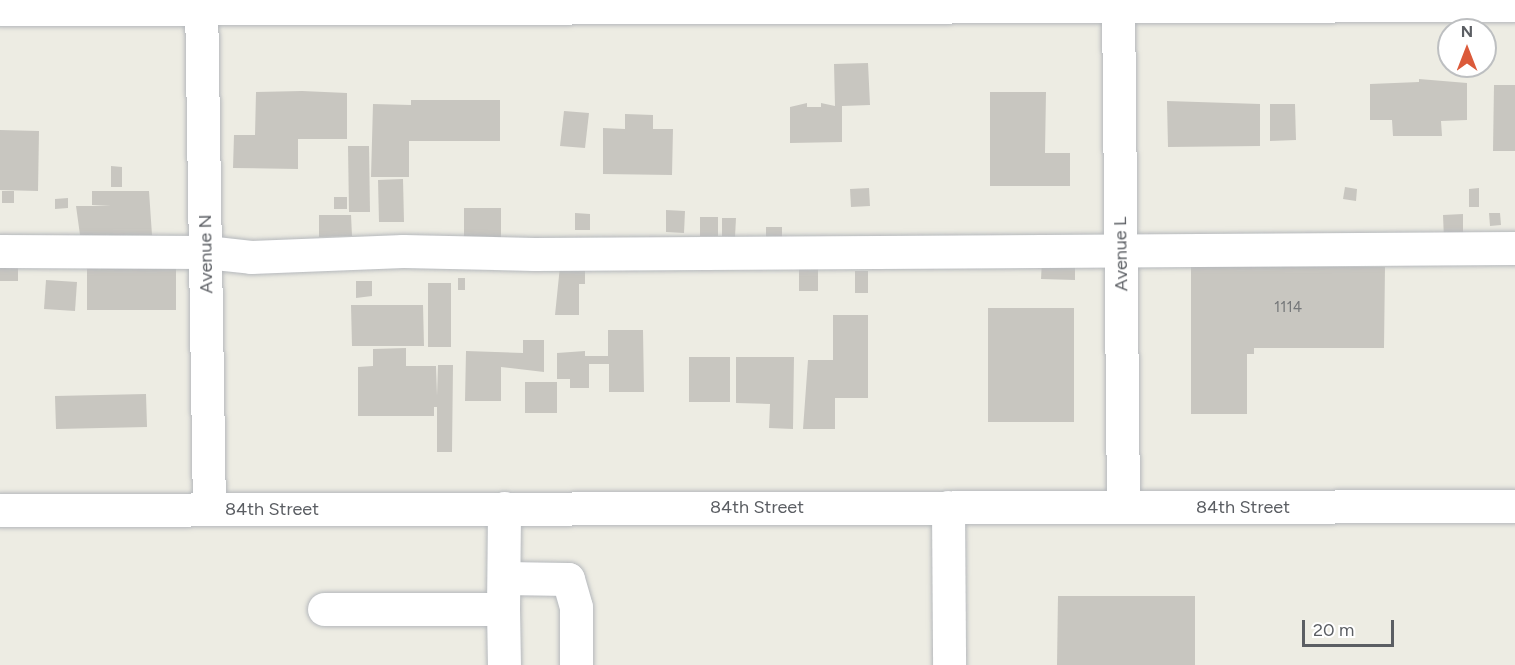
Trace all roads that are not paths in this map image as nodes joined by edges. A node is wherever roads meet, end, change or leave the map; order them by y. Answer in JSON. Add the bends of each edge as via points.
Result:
{"nodes":[{"id":1,"x":1118,"y":3,"type":"edge"},
{"id":2,"x":202,"y":4,"type":"edge"},
{"id":3,"x":1515,"y":5,"type":"edge"},
{"id":4,"x":0,"y":9,"type":"edge"},
{"id":5,"x":1515,"y":248,"type":"edge"},
{"id":6,"x":1121,"y":249,"type":"junction"},
{"id":7,"x":0,"y":251,"type":"edge"},
{"id":8,"x":206,"y":252,"type":"junction"},
{"id":9,"x":1515,"y":506,"type":"edge"},
{"id":10,"x":948,"y":507,"type":"junction"},
{"id":11,"x":1123,"y":507,"type":"junction"},
{"id":12,"x":504,"y":508,"type":"junction"},
{"id":13,"x":209,"y":509,"type":"junction"},
{"id":14,"x":0,"y":510,"type":"edge"},
{"id":15,"x":503,"y":594,"type":"junction"},
{"id":16,"x":324,"y":609,"type":"dead end"},
{"id":17,"x":504,"y":665,"type":"edge"},
{"id":18,"x":576,"y":665,"type":"edge"},
{"id":19,"x":949,"y":665,"type":"edge"}],
"edges":[{"from":1,"to":2,"type":"street"},
{"from":1,"to":3,"type":"street"},
{"from":1,"to":6,"type":"street","name":"Avenue L"},
{"from":2,"to":4,"type":"street"},
{"from":2,"to":8,"type":"street","name":"Avenue N"},
{"from":5,"to":6,"type":"street"},
{"from":6,"to":8,"type":"street","via":[[534,254],[403,251],[251,257]]},
{"from":6,"to":11,"type":"street","name":"Avenue L"},
{"from":7,"to":8,"type":"street"},
{"from":8,"to":13,"type":"street","name":"Avenue N"},
{"from":9,"to":11,"type":"street","name":"84th Street"},
{"from":10,"to":11,"type":"street","name":"84th Street"},
{"from":10,"to":12,"type":"street","name":"84th Street"},
{"from":10,"to":19,"type":"street"},
{"from":12,"to":13,"type":"street","name":"84th Street"},
{"from":12,"to":15,"type":"street"},
{"from":13,"to":14,"type":"street","name":"84th Street"},
{"from":15,"to":16,"type":"street"},
{"from":15,"to":17,"type":"street"},
{"from":15,"to":18,"type":"street","via":[[568,579],[576,607]]}]}
